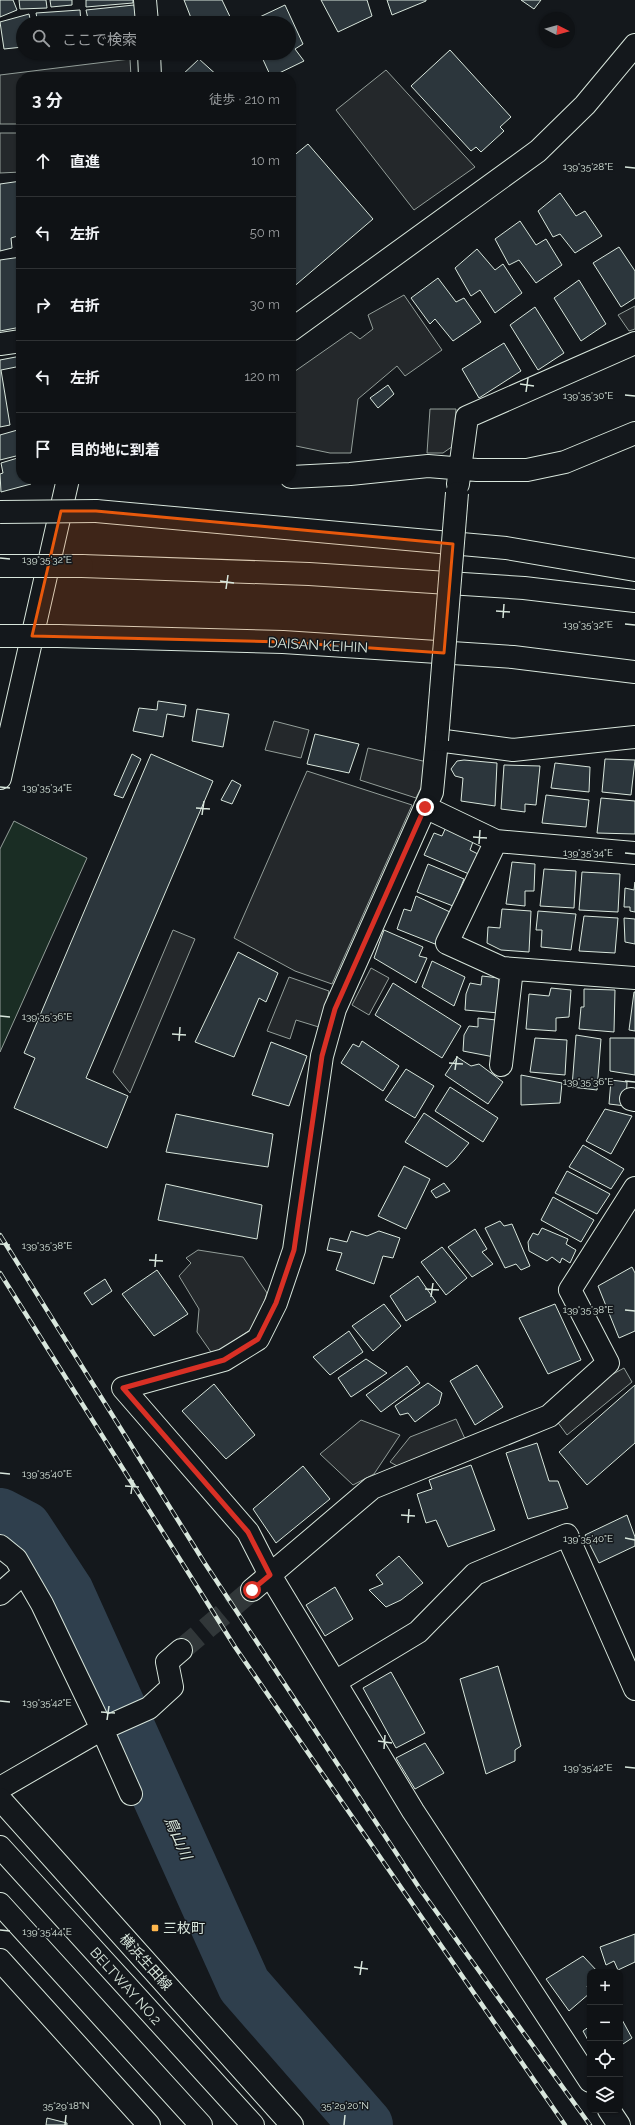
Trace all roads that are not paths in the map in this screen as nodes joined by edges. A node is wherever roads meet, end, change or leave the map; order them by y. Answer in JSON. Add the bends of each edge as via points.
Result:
{"nodes":[{"id":1,"x":145,"y":0,"type":"edge"},
{"id":2,"x":146,"y":16,"type":"edge"},
{"id":3,"x":635,"y":45,"type":"edge"},
{"id":4,"x":149,"y":60,"type":"edge"},
{"id":5,"x":150,"y":72,"type":"edge"},
{"id":6,"x":296,"y":326,"type":"edge"},
{"id":7,"x":16,"y":342,"type":"edge"},
{"id":8,"x":635,"y":342,"type":"edge"},
{"id":9,"x":0,"y":344,"type":"edge"},
{"id":10,"x":635,"y":433,"type":"edge"},
{"id":11,"x":458,"y":469,"type":"junction"},
{"id":12,"x":296,"y":477,"type":"edge"},
{"id":13,"x":67,"y":484,"type":"edge"},
{"id":14,"x":0,"y":512,"type":"edge"},
{"id":15,"x":0,"y":566,"type":"edge"},
{"id":16,"x":635,"y":570,"type":"edge"},
{"id":17,"x":635,"y":601,"type":"edge"},
{"id":18,"x":0,"y":636,"type":"edge"},
{"id":19,"x":635,"y":672,"type":"edge"},
{"id":20,"x":635,"y":737,"type":"edge"},
{"id":21,"x":437,"y":740,"type":"junction"},
{"id":22,"x":0,"y":778,"type":"edge"},
{"id":23,"x":425,"y":807,"type":"junction"},
{"id":24,"x":496,"y":841,"type":"junction"},
{"id":25,"x":635,"y":853,"type":"edge"},
{"id":26,"x":512,"y":969,"type":"junction"},
{"id":27,"x":635,"y":978,"type":"edge"},
{"id":28,"x":501,"y":1065,"type":"dead end"},
{"id":29,"x":635,"y":1188,"type":"edge"},
{"id":30,"x":0,"y":1546,"type":"edge"},
{"id":31,"x":24,"y":1573,"type":"junction"},
{"id":32,"x":270,"y":1575,"type":"junction"},
{"id":33,"x":252,"y":1590,"type":"tunnel mouth"},
{"id":34,"x":0,"y":1594,"type":"edge"},
{"id":35,"x":181,"y":1650,"type":"tunnel mouth"},
{"id":36,"x":335,"y":1682,"type":"junction"},
{"id":37,"x":635,"y":1689,"type":"edge"},
{"id":38,"x":102,"y":1729,"type":"junction"},
{"id":39,"x":0,"y":1788,"type":"edge"},
{"id":40,"x":131,"y":1794,"type":"dead end"},
{"id":41,"x":0,"y":1799,"type":"edge"},
{"id":42,"x":0,"y":1847,"type":"edge"},
{"id":43,"x":0,"y":1904,"type":"edge"},
{"id":44,"x":0,"y":1960,"type":"edge"},
{"id":45,"x":587,"y":2077,"type":"edge"},
{"id":46,"x":611,"y":2113,"type":"edge"},
{"id":47,"x":635,"y":2122,"type":"edge"},
{"id":48,"x":149,"y":2125,"type":"edge"},
{"id":49,"x":201,"y":2125,"type":"edge"},
{"id":50,"x":253,"y":2125,"type":"edge"},
{"id":51,"x":292,"y":2125,"type":"edge"},
{"id":52,"x":619,"y":2125,"type":"edge"},
{"id":53,"x":627,"y":2125,"type":"edge"}],
"edges":[{"from":1,"to":2,"type":"main road"},
{"from":3,"to":6,"type":"main road","via":[[585,105],[538,151]]},
{"from":4,"to":5,"type":"main road"},
{"from":7,"to":9,"type":"main road"},
{"from":8,"to":11,"type":"main road","via":[[466,417]]},
{"from":10,"to":11,"type":"main road","via":[[565,462],[527,470]]},
{"from":11,"to":12,"type":"main road","via":[[428,466]]},
{"from":11,"to":21,"type":"main road","bridge":true},
{"from":13,"to":22,"type":"main road"},
{"from":14,"to":16,"type":"main road","bridge":true,"via":[[96,511],[506,548]]},
{"from":15,"to":17,"type":"main road","bridge":true,"via":[[82,566],[357,577],[524,588]]},
{"from":18,"to":19,"type":"main road","name":"DAISAN KEIHIN","bridge":true,"via":[[283,642],[513,657]]},
{"from":20,"to":21,"type":"main road","via":[[513,750]]},
{"from":21,"to":23,"type":"main road","via":[[432,792]]},
{"from":23,"to":24,"type":"main road"},
{"from":23,"to":32,"type":"main road","via":[[335,1009],[322,1056],[294,1250],[276,1303],[258,1339],[224,1360],[123,1388],[248,1532]]},
{"from":24,"to":25,"type":"main road"},
{"from":24,"to":26,"type":"main road","via":[[448,943],[502,968]]},
{"from":26,"to":27,"type":"main road"},
{"from":26,"to":28,"type":"main road"},
{"from":29,"to":32,"type":"main road","via":[[570,1290],[608,1363],[549,1416],[372,1488]]},
{"from":30,"to":31,"type":"main road","via":[[16,1559]]},
{"from":31,"to":34,"type":"main road"},
{"from":31,"to":38,"type":"main road","via":[[42,1604]]},
{"from":32,"to":33,"type":"main road"},
{"from":32,"to":36,"type":"main road"},
{"from":35,"to":38,"type":"main road","via":[[167,1662],[172,1687],[149,1708]]},
{"from":36,"to":37,"type":"main road","via":[[418,1632],[475,1574],[567,1535]]},
{"from":36,"to":45,"type":"main road","via":[[413,1811]]},
{"from":38,"to":39,"type":"main road"},
{"from":38,"to":40,"type":"main road"},
{"from":41,"to":51,"type":"main road","name":"横浜生田線"},
{"from":42,"to":50,"type":"main road","name":"BELTWAY NO.2"},
{"from":43,"to":49,"type":"main road"},
{"from":44,"to":48,"type":"main road"},
{"from":46,"to":52,"type":"main road"},
{"from":47,"to":53,"type":"main road"}]}
